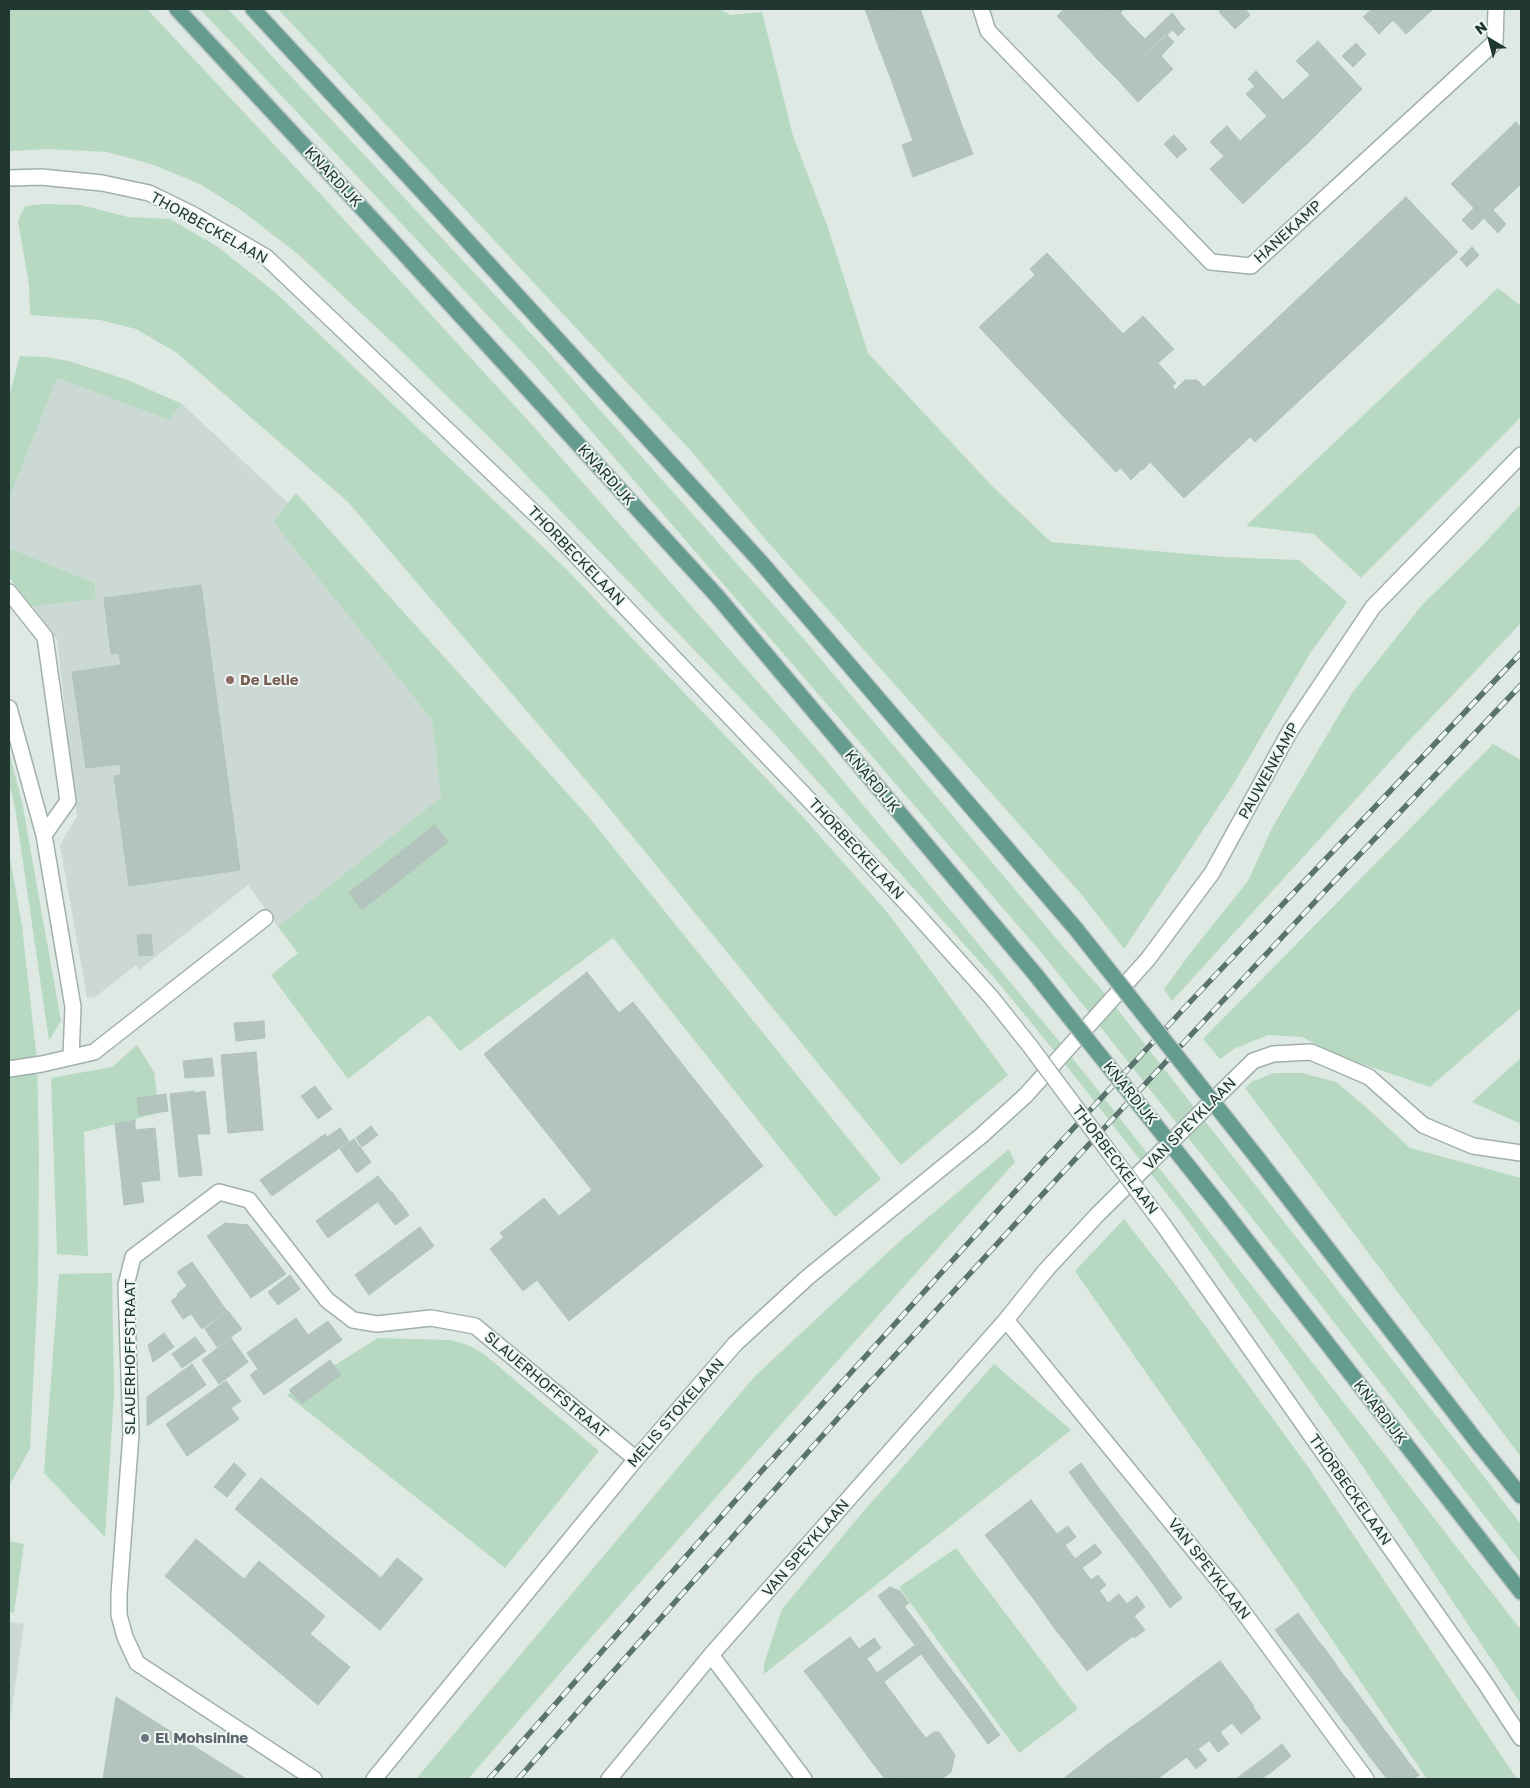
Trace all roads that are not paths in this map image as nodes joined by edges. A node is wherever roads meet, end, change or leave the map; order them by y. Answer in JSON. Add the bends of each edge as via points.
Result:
{"nodes":[{"id":1,"x":177,"y":9,"type":"edge"},
{"id":2,"x":253,"y":9,"type":"edge"},
{"id":3,"x":981,"y":9,"type":"edge"},
{"id":4,"x":1496,"y":9,"type":"edge"},
{"id":5,"x":9,"y":178,"type":"edge"},
{"id":6,"x":1521,"y":455,"type":"edge"},
{"id":7,"x":9,"y":592,"type":"edge"},
{"id":8,"x":9,"y":708,"type":"edge"},
{"id":9,"x":44,"y":835,"type":"junction"},
{"id":10,"x":265,"y":918,"type":"dead end"},
{"id":11,"x":71,"y":1057,"type":"junction"},
{"id":12,"x":9,"y":1069,"type":"edge"},
{"id":13,"x":1026,"y":1096,"type":"joint"},
{"id":14,"x":1521,"y":1153,"type":"edge"},
{"id":15,"x":1006,"y":1320,"type":"junction"},
{"id":16,"x":636,"y":1459,"type":"junction"},
{"id":17,"x":1521,"y":1496,"type":"edge"},
{"id":18,"x":1521,"y":1592,"type":"edge"},
{"id":19,"x":712,"y":1655,"type":"junction"},
{"id":20,"x":1521,"y":1738,"type":"edge"},
{"id":21,"x":314,"y":1779,"type":"edge"},
{"id":22,"x":374,"y":1779,"type":"edge"},
{"id":23,"x":609,"y":1779,"type":"edge"},
{"id":24,"x":804,"y":1779,"type":"edge"},
{"id":25,"x":1366,"y":1779,"type":"edge"}],
"edges":[{"from":1,"to":18,"type":"main road","name":"KNARDIJK","bridge":true,"via":[[716,596],[1035,974]]},
{"from":2,"to":17,"type":"main road","bridge":true,"via":[[759,560],[1076,930]]},
{"from":3,"to":4,"type":"street","name":"HANEKAMP","via":[[988,31],[1211,262],[1251,266],[1495,42]]},
{"from":5,"to":20,"type":"street","name":"THORBECKELAAN","bridge":true,"via":[[102,182],[150,193],[266,257],[551,529],[885,880],[991,997],[1164,1226]]},
{"from":6,"to":13,"type":"street","name":"PAUWENKAMP","via":[[1373,607],[1290,731],[1212,873],[1148,959]]},
{"from":7,"to":9,"type":"street","via":[[45,637],[68,801]]},
{"from":8,"to":9,"type":"street"},
{"from":9,"to":11,"type":"street","via":[[74,1007]]},
{"from":10,"to":11,"type":"street","via":[[94,1052]]},
{"from":11,"to":12,"type":"street"},
{"from":13,"to":16,"type":"street","name":"MELIS STOKELAAN","via":[[766,1315],[735,1344]]},
{"from":14,"to":15,"type":"street","name":"VAN SPEYKLAAN","via":[[1473,1146],[1423,1125],[1369,1077],[1311,1052],[1273,1054],[1254,1061],[1098,1214],[1046,1270]]},
{"from":15,"to":19,"type":"street","name":"VAN SPEYKLAAN"},
{"from":15,"to":25,"type":"street","name":"VAN SPEYKLAAN","via":[[1234,1598]]},
{"from":16,"to":21,"type":"street","name":"SLAUERHOFFSTRAAT","via":[[475,1326],[432,1318],[377,1324],[353,1320],[327,1300],[249,1200],[219,1192],[133,1257],[126,1285],[131,1434],[119,1594],[119,1615],[125,1637],[137,1663]]},
{"from":16,"to":22,"type":"street","name":"MELIS STOKELAAN"},
{"from":19,"to":23,"type":"street","name":"VAN SPEYKLAAN"},
{"from":19,"to":24,"type":"street"}]}
